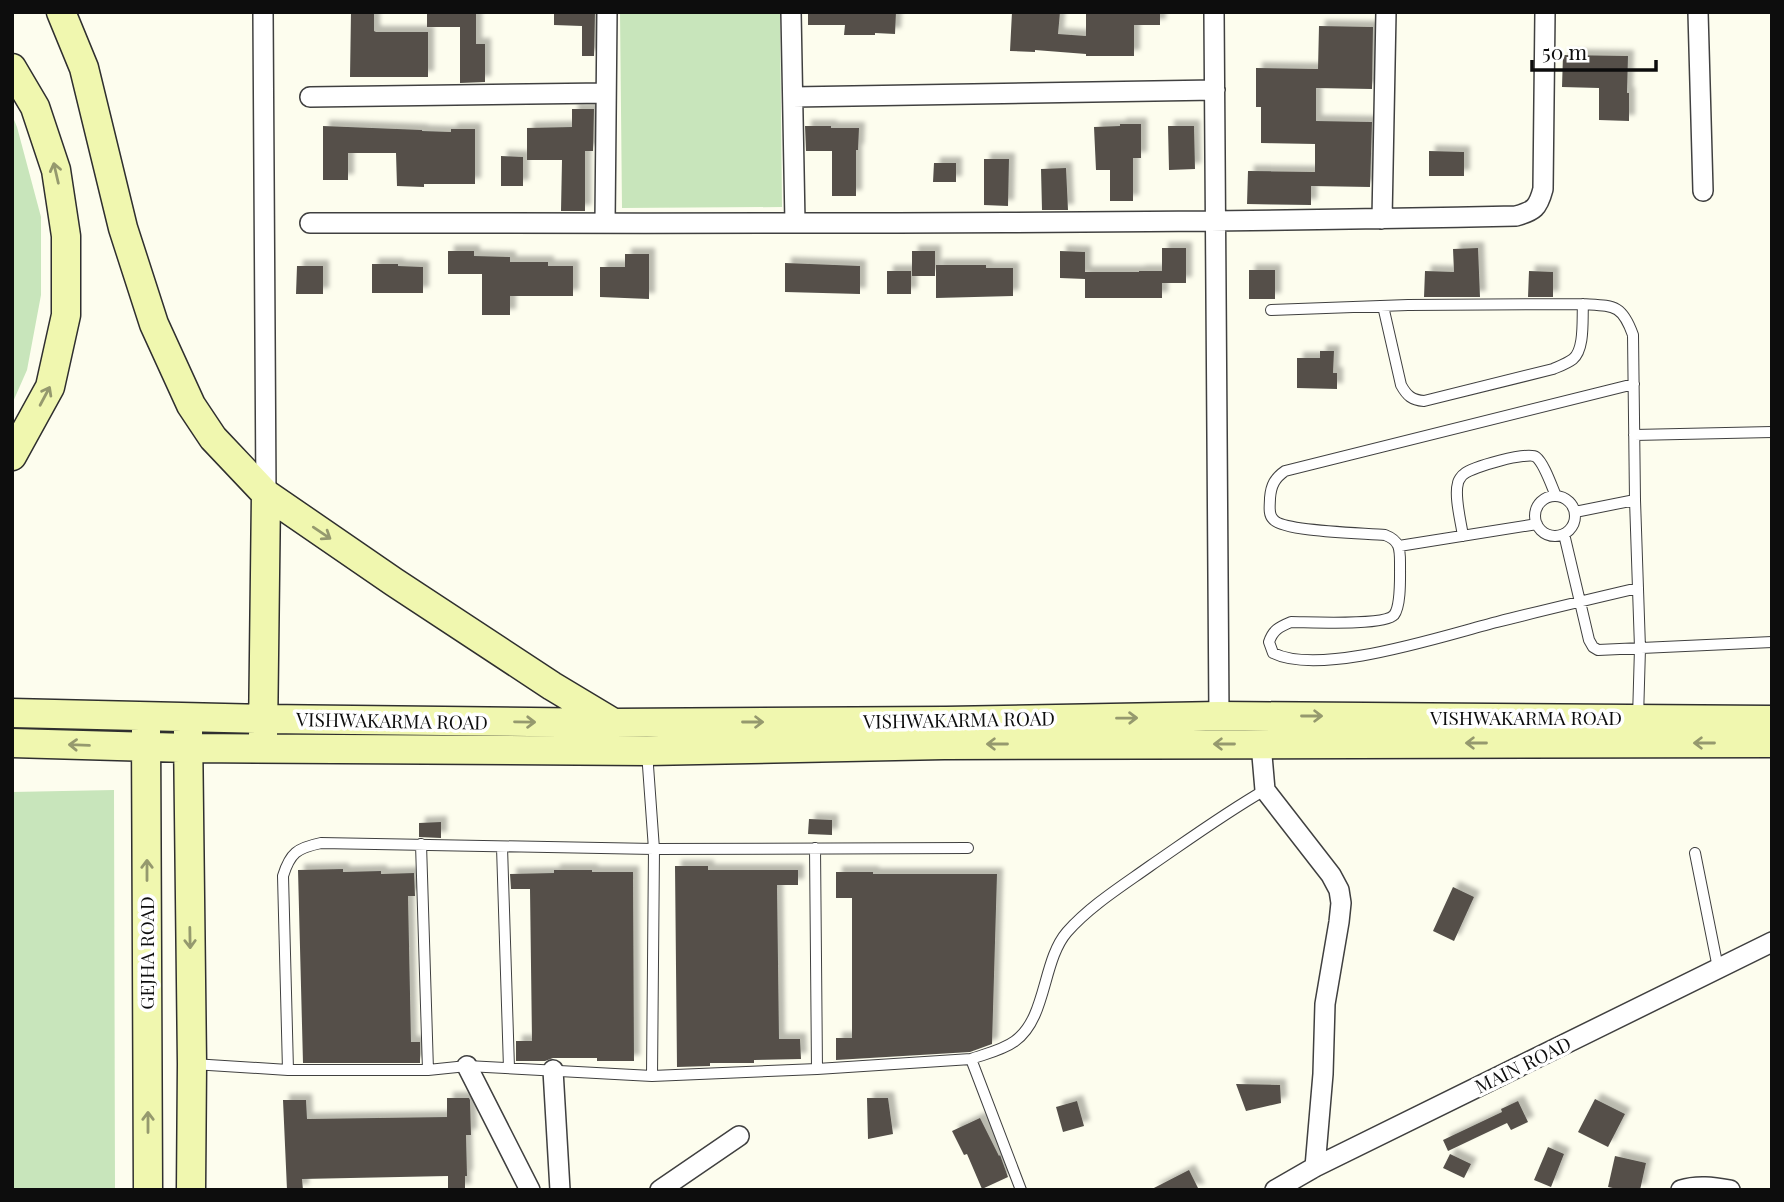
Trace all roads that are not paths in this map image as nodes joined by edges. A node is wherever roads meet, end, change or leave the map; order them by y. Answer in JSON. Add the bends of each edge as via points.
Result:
{"nodes":[{"id":1,"x":61,"y":12,"type":"edge"},
{"id":2,"x":263,"y":12,"type":"edge"},
{"id":3,"x":607,"y":12,"type":"edge"},
{"id":4,"x":791,"y":12,"type":"edge"},
{"id":5,"x":1214,"y":12,"type":"edge"},
{"id":6,"x":1386,"y":12,"type":"edge"},
{"id":7,"x":1545,"y":12,"type":"edge"},
{"id":8,"x":1698,"y":12,"type":"edge"},
{"id":9,"x":12,"y":68,"type":"edge"},
{"id":10,"x":1215,"y":90,"type":"junction"},
{"id":11,"x":606,"y":93,"type":"junction"},
{"id":12,"x":310,"y":97,"type":"dead end"},
{"id":13,"x":793,"y":97,"type":"junction"},
{"id":14,"x":1703,"y":191,"type":"dead end"},
{"id":15,"x":1382,"y":219,"type":"junction"},
{"id":16,"x":1216,"y":220,"type":"junction"},
{"id":17,"x":310,"y":223,"type":"dead end"},
{"id":18,"x":605,"y":223,"type":"junction"},
{"id":19,"x":794,"y":223,"type":"junction"},
{"id":20,"x":1583,"y":304,"type":"junction"},
{"id":21,"x":1383,"y":306,"type":"junction"},
{"id":22,"x":1271,"y":310,"type":"dead end"},
{"id":23,"x":1634,"y":384,"type":"junction"},
{"id":24,"x":1772,"y":432,"type":"edge"},
{"id":25,"x":1634,"y":435,"type":"junction"},
{"id":26,"x":12,"y":456,"type":"edge"},
{"id":27,"x":267,"y":494,"type":"junction"},
{"id":28,"x":1556,"y":496,"type":"junction"},
{"id":29,"x":1635,"y":500,"type":"junction"},
{"id":30,"x":1575,"y":512,"type":"junction"},
{"id":31,"x":1537,"y":524,"type":"junction"},
{"id":32,"x":1564,"y":534,"type":"junction"},
{"id":33,"x":1463,"y":537,"type":"junction"},
{"id":34,"x":1399,"y":546,"type":"junction"},
{"id":35,"x":1638,"y":588,"type":"junction"},
{"id":36,"x":1580,"y":602,"type":"junction"},
{"id":37,"x":1772,"y":642,"type":"edge"},
{"id":38,"x":1640,"y":648,"type":"junction"},
{"id":39,"x":12,"y":713,"type":"edge"},
{"id":40,"x":146,"y":715,"type":"junction"},
{"id":41,"x":1219,"y":716,"type":"junction"},
{"id":42,"x":188,"y":717,"type":"junction"},
{"id":43,"x":264,"y":719,"type":"junction"},
{"id":44,"x":1638,"y":719,"type":"junction"},
{"id":45,"x":1772,"y":720,"type":"edge"},
{"id":46,"x":614,"y":723,"type":"junction"},
{"id":47,"x":1072,"y":732,"type":"junction"},
{"id":48,"x":12,"y":743,"type":"edge"},
{"id":49,"x":1772,"y":743,"type":"edge"},
{"id":50,"x":1261,"y":744,"type":"junction"},
{"id":51,"x":146,"y":746,"type":"junction"},
{"id":52,"x":188,"y":748,"type":"junction"},
{"id":53,"x":262,"y":748,"type":"junction"},
{"id":54,"x":647,"y":751,"type":"junction"},
{"id":55,"x":1265,"y":790,"type":"junction"},
{"id":56,"x":421,"y":844,"type":"junction"},
{"id":57,"x":502,"y":846,"type":"junction"},
{"id":58,"x":815,"y":848,"type":"junction"},
{"id":59,"x":968,"y":848,"type":"dead end"},
{"id":60,"x":654,"y":849,"type":"junction"},
{"id":61,"x":1695,"y":853,"type":"dead end"},
{"id":62,"x":1772,"y":942,"type":"edge"},
{"id":63,"x":1718,"y":968,"type":"junction"},
{"id":64,"x":971,"y":1059,"type":"junction"},
{"id":65,"x":192,"y":1064,"type":"junction"},
{"id":66,"x":467,"y":1066,"type":"junction"},
{"id":67,"x":509,"y":1068,"type":"junction"},
{"id":68,"x":817,"y":1069,"type":"junction"},
{"id":69,"x":288,"y":1070,"type":"junction"},
{"id":70,"x":428,"y":1070,"type":"junction"},
{"id":71,"x":553,"y":1070,"type":"junction"},
{"id":72,"x":652,"y":1076,"type":"junction"},
{"id":73,"x":739,"y":1136,"type":"dead end"},
{"id":74,"x":1315,"y":1167,"type":"junction"},
{"id":75,"x":148,"y":1190,"type":"edge"},
{"id":76,"x":191,"y":1190,"type":"edge"},
{"id":77,"x":530,"y":1190,"type":"edge"},
{"id":78,"x":561,"y":1190,"type":"edge"},
{"id":79,"x":660,"y":1190,"type":"edge"},
{"id":80,"x":1021,"y":1190,"type":"edge"},
{"id":81,"x":1275,"y":1190,"type":"edge"},
{"id":82,"x":1681,"y":1190,"type":"edge"},
{"id":83,"x":1730,"y":1190,"type":"edge"}],
"edges":[{"from":1,"to":27,"type":"main road","via":[[84,68],[123,228],[154,324],[203,424]]},
{"from":2,"to":27,"type":"street"},
{"from":3,"to":11,"type":"street"},
{"from":4,"to":13,"type":"street"},
{"from":5,"to":10,"type":"street"},
{"from":6,"to":15,"type":"street"},
{"from":7,"to":15,"type":"street","via":[[1540,202],[1532,212],[1516,216]]},
{"from":8,"to":14,"type":"street"},
{"from":26,"to":9,"type":"main road","one_way":true,"via":[[51,387],[66,315],[66,236],[56,170],[35,107]]},
{"from":10,"to":13,"type":"street"},
{"from":10,"to":16,"type":"street"},
{"from":11,"to":12,"type":"street"},
{"from":11,"to":18,"type":"street"},
{"from":13,"to":19,"type":"street"},
{"from":15,"to":16,"type":"street"},
{"from":16,"to":19,"type":"street"},
{"from":16,"to":41,"type":"street"},
{"from":17,"to":18,"type":"street"},
{"from":18,"to":19,"type":"street"},
{"from":20,"to":21,"type":"lane"},
{"from":20,"to":21,"type":"lane","via":[[1581,348],[1576,357],[1553,369],[1424,401],[1413,400],[1401,385]]},
{"from":20,"to":23,"type":"lane","via":[[1608,306],[1628,320],[1633,335]]},
{"from":21,"to":22,"type":"lane"},
{"from":23,"to":25,"type":"lane"},
{"from":23,"to":34,"type":"lane","via":[[1285,471],[1272,484],[1270,514],[1280,525],[1385,535],[1395,538]]},
{"from":24,"to":25,"type":"lane"},
{"from":25,"to":29,"type":"lane"},
{"from":27,"to":43,"type":"main road"},
{"from":27,"to":46,"type":"main road","one_way":true},
{"from":28,"to":30,"type":"lane","via":[[1569,501]]},
{"from":28,"to":31,"type":"lane","via":[[1539,504]]},
{"from":28,"to":33,"type":"lane","via":[[1536,457],[1521,456],[1475,468],[1458,482]]},
{"from":29,"to":30,"type":"lane"},
{"from":29,"to":35,"type":"lane"},
{"from":30,"to":32,"type":"lane","via":[[1574,525]]},
{"from":31,"to":32,"type":"lane","via":[[1551,536]]},
{"from":31,"to":33,"type":"lane"},
{"from":32,"to":36,"type":"lane"},
{"from":33,"to":34,"type":"lane"},
{"from":34,"to":36,"type":"lane","via":[[1394,614],[1373,622],[1291,622],[1273,632],[1269,642],[1273,653],[1302,661],[1392,650]]},
{"from":35,"to":36,"type":"lane"},
{"from":35,"to":38,"type":"lane"},
{"from":36,"to":38,"type":"lane","via":[[1593,647],[1605,651]]},
{"from":37,"to":38,"type":"lane"},
{"from":38,"to":44,"type":"lane"},
{"from":39,"to":40,"type":"main road","name":"VISHWAKARMA ROAD"},
{"from":40,"to":42,"type":"main road","name":"VISHWAKARMA ROAD"},
{"from":40,"to":51,"type":"main road","name":"GEJHA ROAD"},
{"from":41,"to":44,"type":"main road","name":"VISHWAKARMA ROAD","one_way":true},
{"from":47,"to":41,"type":"main road","name":"VISHWAKARMA ROAD","one_way":true},
{"from":42,"to":43,"type":"main road","name":"VISHWAKARMA ROAD"},
{"from":42,"to":52,"type":"main road"},
{"from":43,"to":46,"type":"main road","name":"VISHWAKARMA ROAD","one_way":true},
{"from":43,"to":53,"type":"main road"},
{"from":44,"to":45,"type":"main road","name":"VISHWAKARMA ROAD"},
{"from":46,"to":47,"type":"main road","name":"VISHWAKARMA ROAD","one_way":true,"via":[[946,721]]},
{"from":50,"to":47,"type":"main road","name":"VISHWAKARMA ROAD","one_way":true},
{"from":47,"to":54,"type":"main road","name":"VISHWAKARMA ROAD","one_way":true,"via":[[944,744]]},
{"from":51,"to":48,"type":"main road","name":"VISHWAKARMA ROAD","one_way":true},
{"from":49,"to":50,"type":"main road","name":"VISHWAKARMA ROAD","one_way":true},
{"from":50,"to":55,"type":"street"},
{"from":51,"to":52,"type":"main road","name":"VISHWAKARMA ROAD"},
{"from":75,"to":51,"type":"main road","name":"GEJHA ROAD","one_way":true},
{"from":52,"to":53,"type":"main road","name":"VISHWAKARMA ROAD"},
{"from":52,"to":65,"type":"main road","one_way":true},
{"from":53,"to":54,"type":"main road","name":"VISHWAKARMA ROAD"},
{"from":54,"to":60,"type":"lane"},
{"from":55,"to":64,"type":"lane","via":[[1082,918],[1055,949],[1037,1010],[1023,1035]]},
{"from":55,"to":74,"type":"street","via":[[1331,875],[1341,903],[1325,1004]]},
{"from":56,"to":57,"type":"lane"},
{"from":56,"to":69,"type":"lane","via":[[321,843],[305,846],[287,862],[283,876]]},
{"from":56,"to":70,"type":"lane"},
{"from":57,"to":60,"type":"lane"},
{"from":57,"to":67,"type":"lane"},
{"from":58,"to":59,"type":"lane"},
{"from":58,"to":60,"type":"lane"},
{"from":58,"to":68,"type":"lane"},
{"from":60,"to":72,"type":"lane"},
{"from":61,"to":63,"type":"lane"},
{"from":62,"to":63,"type":"street","name":"MAIN ROAD"},
{"from":63,"to":74,"type":"street","name":"MAIN ROAD"},
{"from":64,"to":68,"type":"lane"},
{"from":64,"to":80,"type":"lane"},
{"from":65,"to":69,"type":"lane"},
{"from":65,"to":76,"type":"main road"},
{"from":66,"to":67,"type":"lane"},
{"from":66,"to":70,"type":"lane"},
{"from":66,"to":77,"type":"street"},
{"from":67,"to":71,"type":"lane"},
{"from":68,"to":72,"type":"lane"},
{"from":69,"to":70,"type":"lane"},
{"from":71,"to":72,"type":"lane"},
{"from":71,"to":78,"type":"street"},
{"from":73,"to":79,"type":"street"},
{"from":74,"to":81,"type":"street","name":"MAIN ROAD"},
{"from":82,"to":83,"type":"street"}]}
